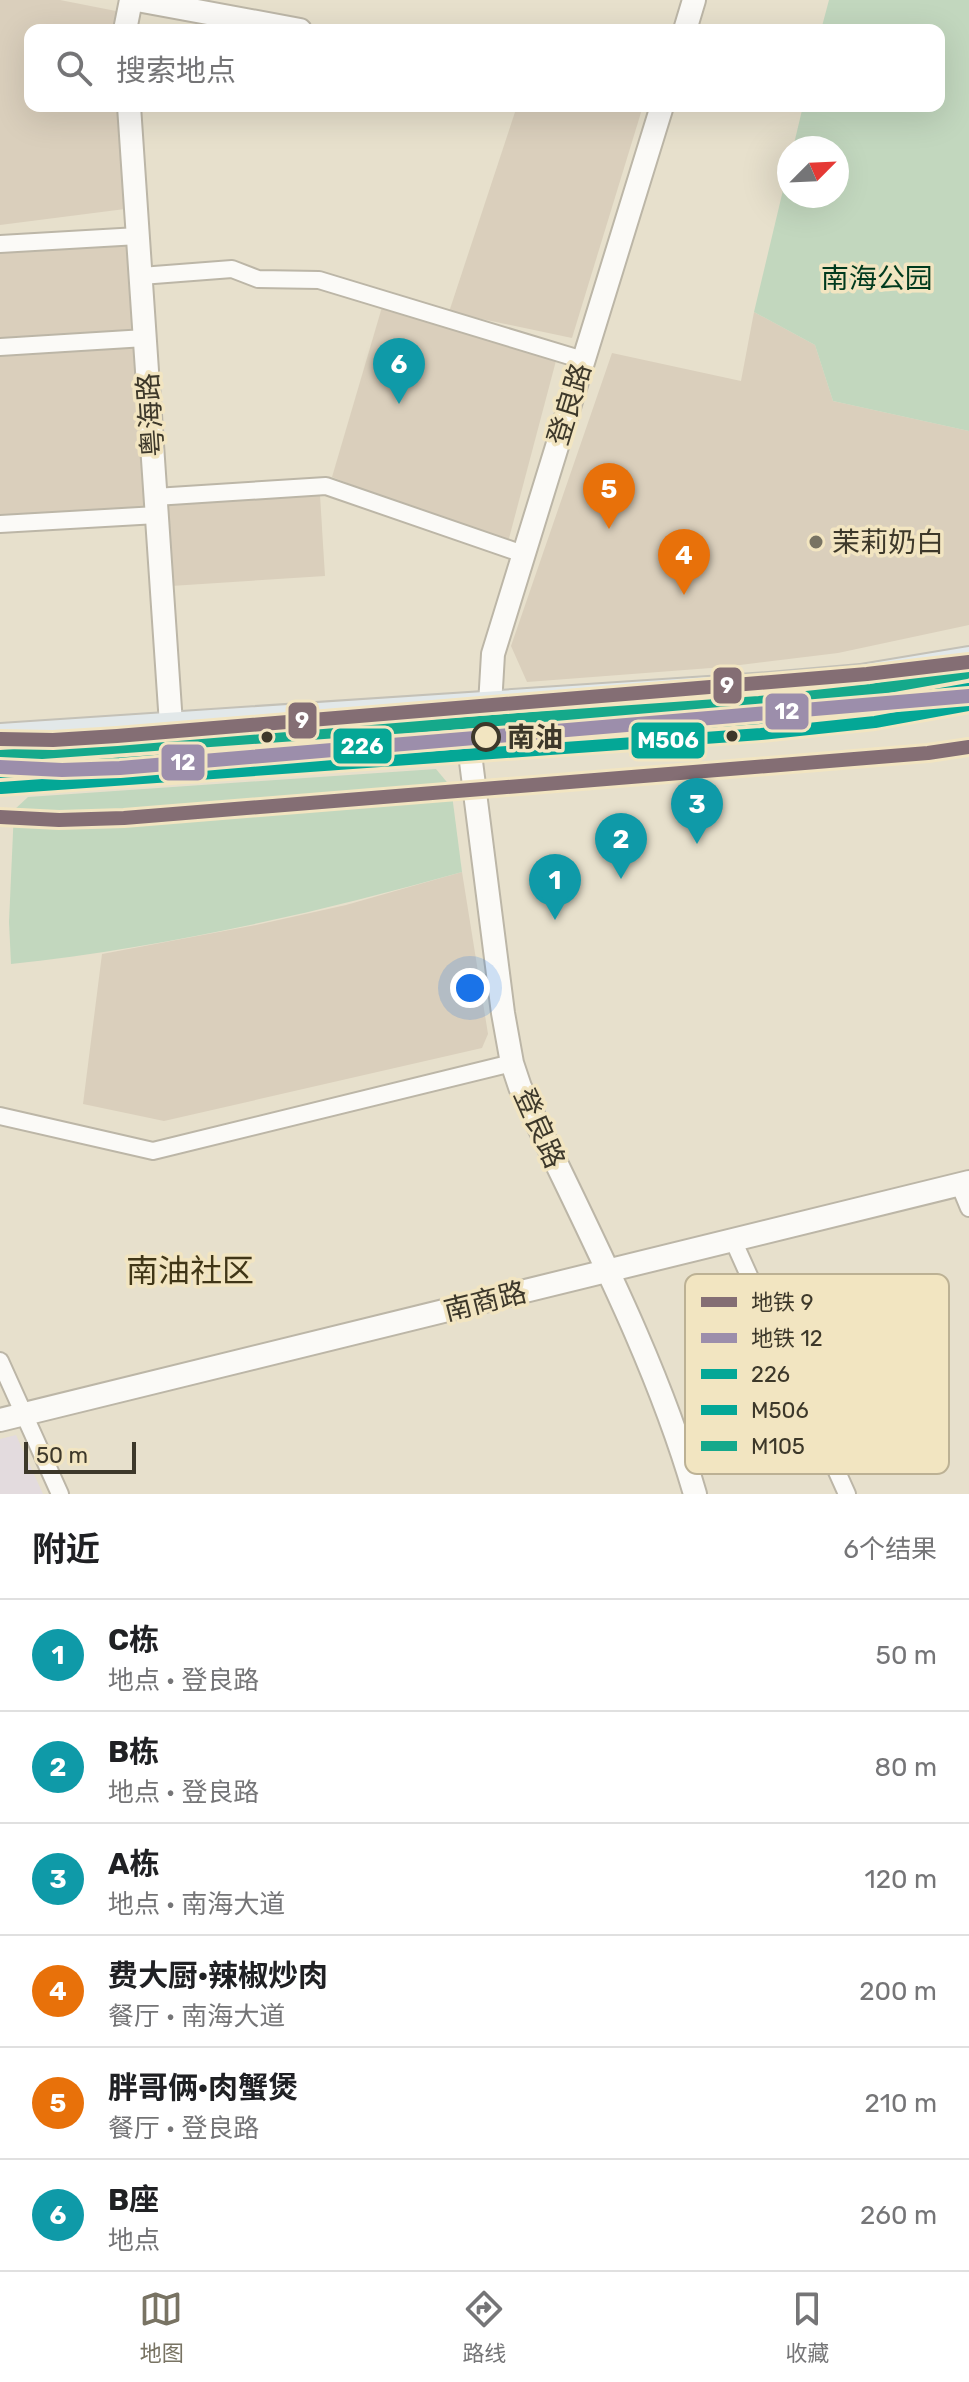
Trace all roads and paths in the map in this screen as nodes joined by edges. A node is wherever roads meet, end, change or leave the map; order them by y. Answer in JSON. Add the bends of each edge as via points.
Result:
{"nodes":[{"id":1,"x":131,"y":0,"type":"edge"},
{"id":2,"x":137,"y":0,"type":"edge"},
{"id":3,"x":694,"y":0,"type":"edge"},
{"id":4,"x":126,"y":24,"type":"edge"},
{"id":5,"x":267,"y":24,"type":"edge"},
{"id":6,"x":687,"y":24,"type":"edge"},
{"id":7,"x":129,"y":112,"type":"edge"},
{"id":8,"x":660,"y":112,"type":"edge"},
{"id":9,"x":138,"y":236,"type":"junction"},
{"id":10,"x":0,"y":244,"type":"edge"},
{"id":11,"x":141,"y":276,"type":"junction"},
{"id":12,"x":145,"y":338,"type":"junction"},
{"id":13,"x":0,"y":347,"type":"edge"},
{"id":14,"x":583,"y":360,"type":"junction"},
{"id":15,"x":156,"y":506,"type":"junction"},
{"id":16,"x":0,"y":524,"type":"edge"},
{"id":17,"x":523,"y":554,"type":"junction"},
{"id":18,"x":969,"y":660,"type":"edge"},
{"id":19,"x":969,"y":689,"type":"edge"},
{"id":20,"x":490,"y":705,"type":"junction"},
{"id":21,"x":171,"y":724,"type":"junction"},
{"id":22,"x":0,"y":737,"type":"edge"},
{"id":23,"x":468,"y":738,"type":"junction"},
{"id":24,"x":0,"y":772,"type":"edge"},
{"id":25,"x":512,"y":1063,"type":"junction"},
{"id":26,"x":0,"y":1116,"type":"edge"},
{"id":27,"x":964,"y":1183,"type":"edge"},
{"id":28,"x":969,"y":1208,"type":"edge"},
{"id":29,"x":733,"y":1240,"type":"junction"},
{"id":30,"x":606,"y":1271,"type":"junction"},
{"id":31,"x":748,"y":1274,"type":"edge"},
{"id":32,"x":0,"y":1361,"type":"edge"},
{"id":33,"x":23,"y":1414,"type":"junction"},
{"id":34,"x":0,"y":1420,"type":"edge"},
{"id":35,"x":685,"y":1459,"type":"edge"},
{"id":36,"x":689,"y":1474,"type":"edge"},
{"id":37,"x":838,"y":1474,"type":"edge"},
{"id":38,"x":60,"y":1494,"type":"edge"},
{"id":39,"x":695,"y":1494,"type":"edge"},
{"id":40,"x":847,"y":1494,"type":"edge"}],
"edges":[{"from":1,"to":4,"type":"street"},
{"from":2,"to":5,"type":"street"},
{"from":3,"to":6,"type":"street"},
{"from":7,"to":9,"type":"street","name":"粤海路"},
{"from":8,"to":14,"type":"street","name":"登良路"},
{"from":9,"to":10,"type":"street"},
{"from":9,"to":11,"type":"street","name":"粤海路"},
{"from":11,"to":12,"type":"street","name":"粤海路"},
{"from":11,"to":14,"type":"street","via":[[232,269],[258,279],[319,280]]},
{"from":12,"to":13,"type":"street"},
{"from":12,"to":15,"type":"street","name":"粤海路"},
{"from":14,"to":17,"type":"street","name":"登良路"},
{"from":15,"to":16,"type":"street"},
{"from":15,"to":17,"type":"street","via":[[326,486]]},
{"from":15,"to":21,"type":"street","name":"粤海路"},
{"from":17,"to":20,"type":"street","name":"登良路","via":[[493,654]]},
{"from":18,"to":20,"type":"main road","via":[[825,682]]},
{"from":19,"to":23,"type":"main road","via":[[821,712]]},
{"from":20,"to":21,"type":"main road"},
{"from":21,"to":22,"type":"main road"},
{"from":23,"to":24,"type":"main road"},
{"from":23,"to":25,"type":"street","name":"登良路"},
{"from":25,"to":26,"type":"street","via":[[153,1151]]},
{"from":25,"to":30,"type":"street","name":"登良路"},
{"from":27,"to":28,"type":"street"},
{"from":27,"to":29,"type":"street","name":"南商路"},
{"from":29,"to":30,"type":"street","name":"南商路"},
{"from":29,"to":31,"type":"street"},
{"from":30,"to":33,"type":"street","name":"南商路"},
{"from":30,"to":35,"type":"street","name":"登良路"},
{"from":32,"to":33,"type":"street"},
{"from":33,"to":34,"type":"street","name":"南商路"},
{"from":33,"to":38,"type":"street"},
{"from":36,"to":39,"type":"street","name":"登良路"},
{"from":37,"to":40,"type":"street"}]}
